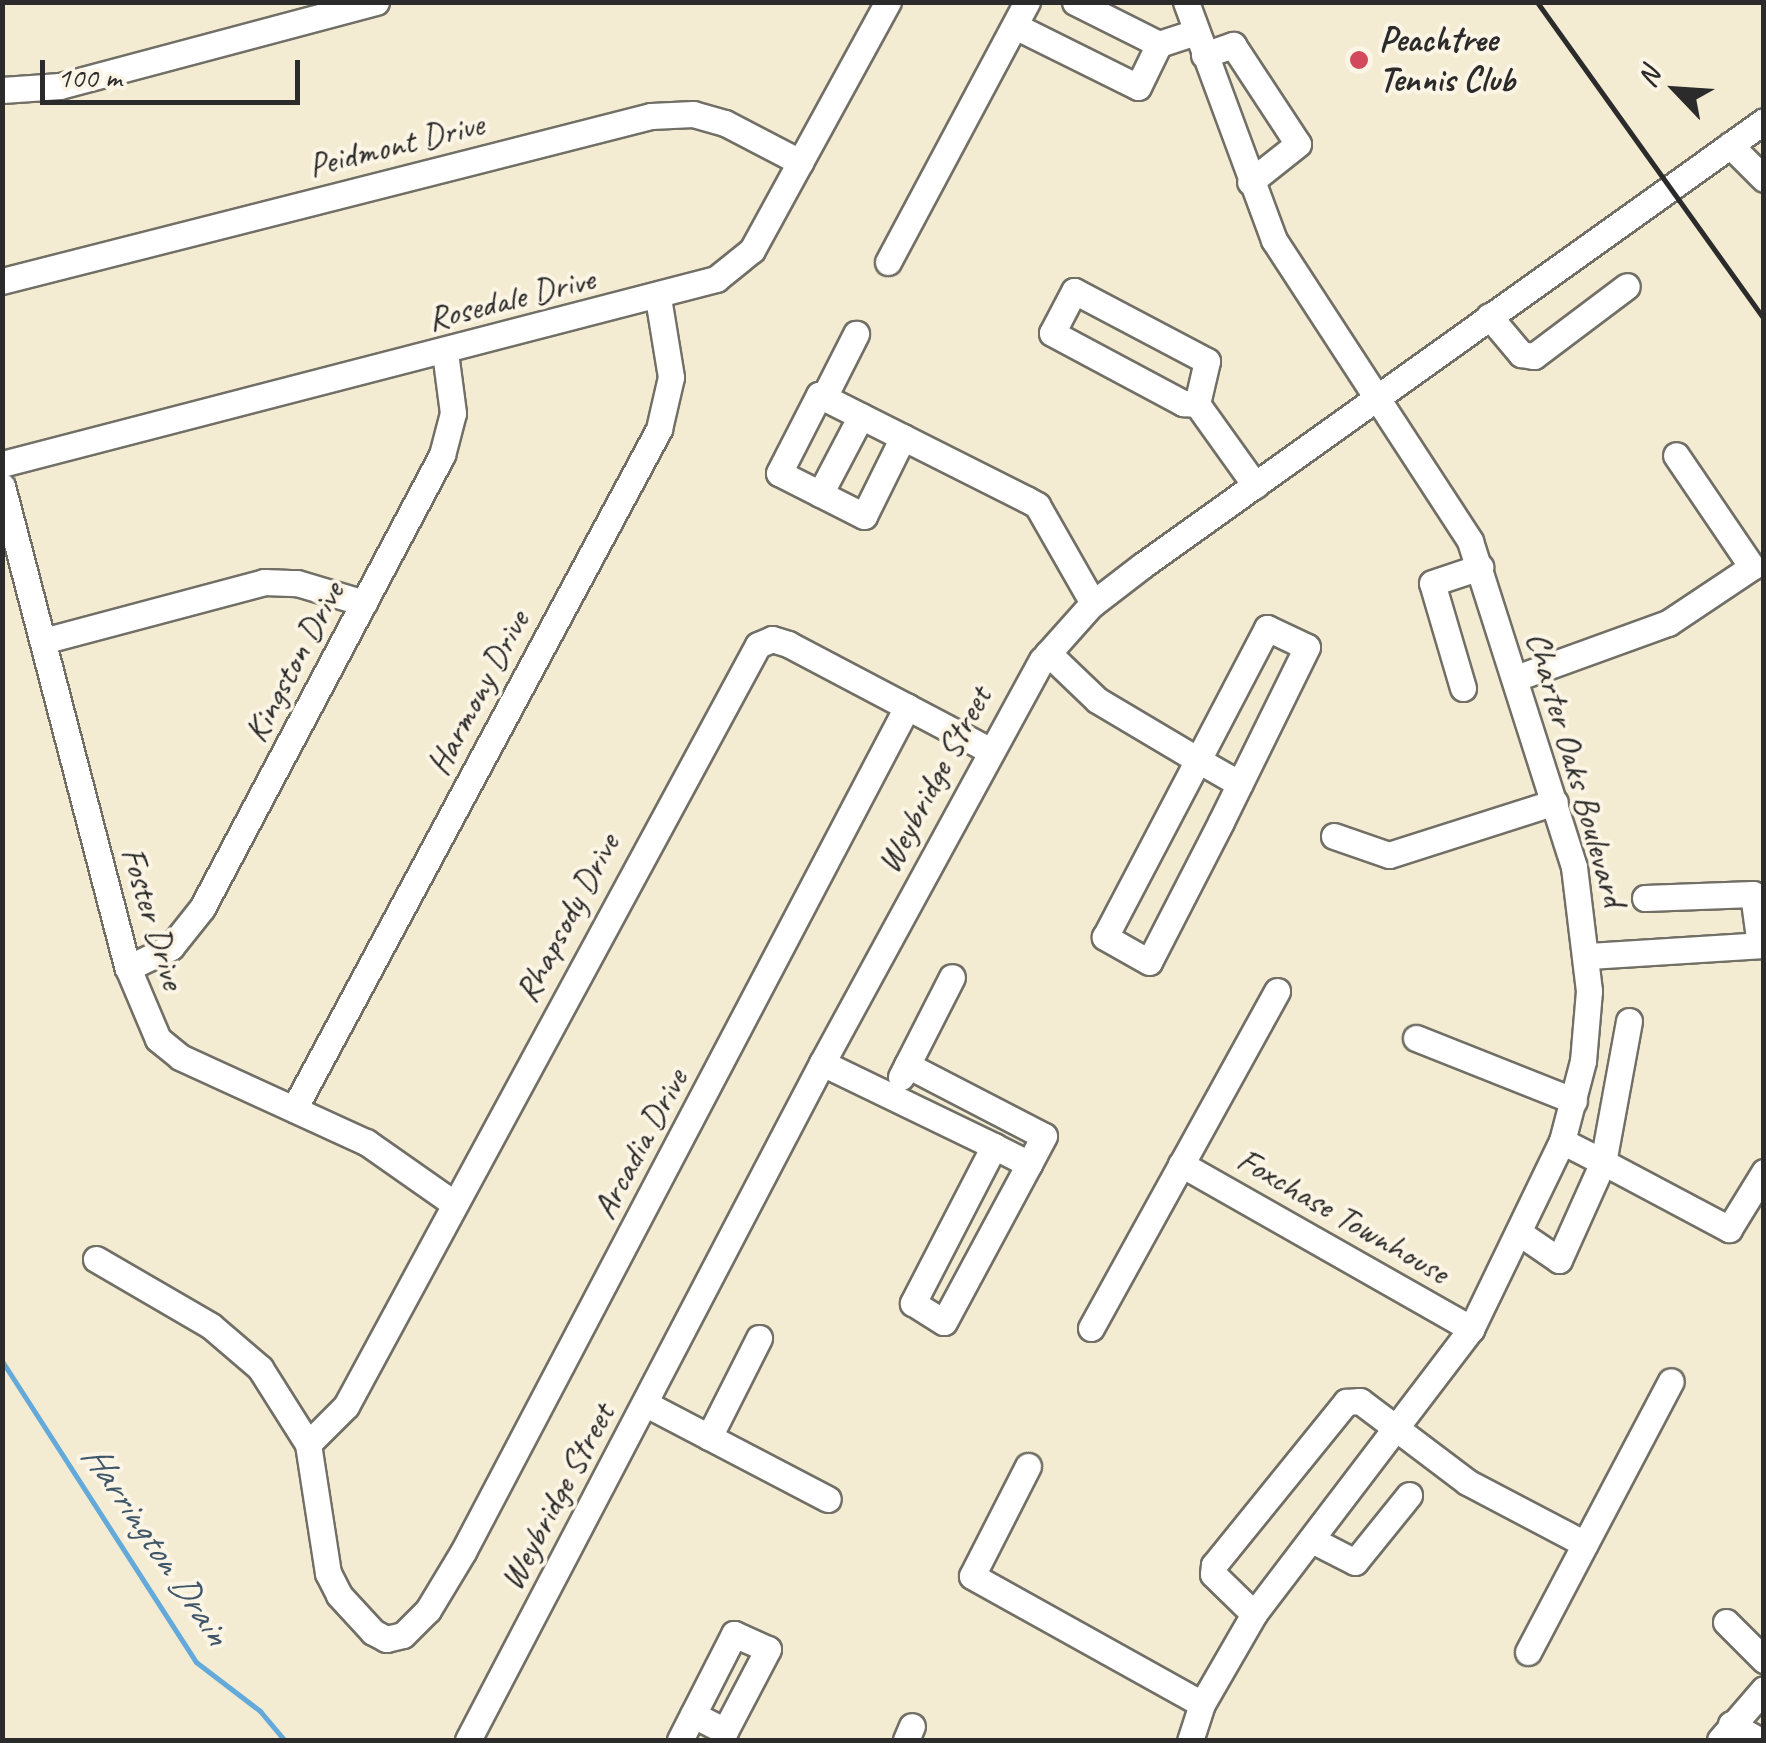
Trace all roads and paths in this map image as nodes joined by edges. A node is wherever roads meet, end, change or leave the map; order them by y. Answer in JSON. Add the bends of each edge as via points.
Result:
{"nodes":[{"id":1,"x":376,"y":2,"type":"edge"},
{"id":2,"x":1028,"y":2,"type":"edge"},
{"id":3,"x":1075,"y":2,"type":"edge"},
{"id":4,"x":1186,"y":2,"type":"edge"},
{"id":5,"x":886,"y":3,"type":"edge"},
{"id":6,"x":1015,"y":26,"type":"junction"},
{"id":7,"x":1200,"y":43,"type":"junction"},
{"id":8,"x":1159,"y":44,"type":"junction"},
{"id":9,"x":2,"y":90,"type":"edge"},
{"id":10,"x":1764,"y":121,"type":"edge"},
{"id":11,"x":1730,"y":144,"type":"junction"},
{"id":12,"x":800,"y":162,"type":"junction"},
{"id":13,"x":1764,"y":179,"type":"edge"},
{"id":14,"x":1250,"y":182,"type":"junction"},
{"id":15,"x":888,"y":262,"type":"dead end"},
{"id":16,"x":2,"y":282,"type":"edge"},
{"id":17,"x":1627,"y":286,"type":"dead end"},
{"id":18,"x":658,"y":298,"type":"junction"},
{"id":19,"x":1489,"y":316,"type":"junction"},
{"id":20,"x":856,"y":334,"type":"dead end"},
{"id":21,"x":444,"y":352,"type":"junction"},
{"id":22,"x":824,"y":398,"type":"junction"},
{"id":23,"x":1372,"y":399,"type":"junction"},
{"id":24,"x":1198,"y":404,"type":"junction"},
{"id":25,"x":861,"y":416,"type":"junction"},
{"id":26,"x":903,"y":438,"type":"junction"},
{"id":27,"x":1676,"y":455,"type":"dead end"},
{"id":28,"x":2,"y":464,"type":"edge"},
{"id":29,"x":1254,"y":484,"type":"junction"},
{"id":30,"x":2,"y":486,"type":"edge"},
{"id":31,"x":820,"y":494,"type":"junction"},
{"id":32,"x":1480,"y":567,"type":"junction"},
{"id":33,"x":1758,"y":575,"type":"edge"},
{"id":34,"x":364,"y":603,"type":"junction"},
{"id":35,"x":1093,"y":604,"type":"junction"},
{"id":36,"x":43,"y":640,"type":"junction"},
{"id":37,"x":1048,"y":653,"type":"junction"},
{"id":38,"x":1516,"y":678,"type":"junction"},
{"id":39,"x":1463,"y":688,"type":"dead end"},
{"id":40,"x":907,"y":707,"type":"junction"},
{"id":41,"x":988,"y":750,"type":"junction"},
{"id":42,"x":1198,"y":760,"type":"junction"},
{"id":43,"x":1240,"y":784,"type":"junction"},
{"id":44,"x":1555,"y":802,"type":"junction"},
{"id":45,"x":1334,"y":836,"type":"dead end"},
{"id":46,"x":1645,"y":898,"type":"dead end"},
{"id":47,"x":1762,"y":945,"type":"edge"},
{"id":48,"x":1589,"y":956,"type":"junction"},
{"id":49,"x":128,"y":968,"type":"junction"},
{"id":50,"x":952,"y":977,"type":"dead end"},
{"id":51,"x":1277,"y":990,"type":"dead end"},
{"id":52,"x":1629,"y":1021,"type":"dead end"},
{"id":53,"x":1416,"y":1038,"type":"dead end"},
{"id":54,"x":822,"y":1063,"type":"junction"},
{"id":55,"x":907,"y":1065,"type":"junction"},
{"id":56,"x":892,"y":1095,"type":"junction"},
{"id":57,"x":1574,"y":1100,"type":"junction"},
{"id":58,"x":294,"y":1109,"type":"junction"},
{"id":59,"x":1562,"y":1141,"type":"junction"},
{"id":60,"x":994,"y":1146,"type":"junction"},
{"id":61,"x":1603,"y":1162,"type":"junction"},
{"id":62,"x":1029,"y":1164,"type":"junction"},
{"id":63,"x":1180,"y":1164,"type":"junction"},
{"id":64,"x":1764,"y":1172,"type":"edge"},
{"id":65,"x":454,"y":1203,"type":"junction"},
{"id":66,"x":1521,"y":1234,"type":"junction"},
{"id":67,"x":96,"y":1259,"type":"dead end"},
{"id":68,"x":1091,"y":1328,"type":"dead end"},
{"id":69,"x":1471,"y":1329,"type":"junction"},
{"id":70,"x":759,"y":1338,"type":"dead end"},
{"id":71,"x":1671,"y":1381,"type":"dead end"},
{"id":72,"x":646,"y":1404,"type":"junction"},
{"id":73,"x":1402,"y":1427,"type":"junction"},
{"id":74,"x":709,"y":1437,"type":"junction"},
{"id":75,"x":308,"y":1444,"type":"junction"},
{"id":76,"x":1028,"y":1466,"type":"dead end"},
{"id":77,"x":1408,"y":1495,"type":"dead end"},
{"id":78,"x":828,"y":1499,"type":"dead end"},
{"id":79,"x":1312,"y":1540,"type":"junction"},
{"id":80,"x":1585,"y":1544,"type":"junction"},
{"id":81,"x":1254,"y":1614,"type":"junction"},
{"id":82,"x":1726,"y":1622,"type":"dead end"},
{"id":83,"x":1528,"y":1652,"type":"dead end"},
{"id":84,"x":1764,"y":1660,"type":"edge"},
{"id":85,"x":1764,"y":1689,"type":"edge"},
{"id":86,"x":1202,"y":1704,"type":"junction"},
{"id":87,"x":693,"y":1715,"type":"dead end"},
{"id":88,"x":1725,"y":1732,"type":"edge"},
{"id":89,"x":475,"y":1738,"type":"edge"},
{"id":90,"x":680,"y":1740,"type":"edge"},
{"id":91,"x":1190,"y":1740,"type":"edge"},
{"id":92,"x":1759,"y":1740,"type":"edge"}],
"edges":[{"from":1,"to":9,"type":"street","via":[[60,86]]},
{"from":2,"to":6,"type":"street"},
{"from":3,"to":8,"type":"street"},
{"from":4,"to":7,"type":"street","name":"Charter Oaks Boulevard"},
{"from":5,"to":12,"type":"street","name":"Rosedale Drive"},
{"from":6,"to":8,"type":"street","via":[[1138,87]]},
{"from":6,"to":15,"type":"street"},
{"from":7,"to":8,"type":"street"},
{"from":7,"to":14,"type":"street","name":"Charter Oaks Boulevard"},
{"from":7,"to":14,"type":"street","via":[[1234,45],[1298,144]]},
{"from":10,"to":11,"type":"street","name":"Weybridge Street"},
{"from":11,"to":13,"type":"street"},
{"from":11,"to":19,"type":"street","name":"Weybridge Street"},
{"from":12,"to":16,"type":"street","name":"Peidmont Drive","via":[[725,123],[693,114],[652,116]]},
{"from":12,"to":18,"type":"street","name":"Rosedale Drive","via":[[743,260],[716,278]]},
{"from":14,"to":23,"type":"street","name":"Charter Oaks Boulevard","via":[[1288,266]]},
{"from":17,"to":19,"type":"street","via":[[1534,356],[1520,354]]},
{"from":18,"to":21,"type":"street","name":"Rosedale Drive"},
{"from":18,"to":58,"type":"street","name":"Harmony Drive","via":[[671,377],[658,428]]},
{"from":19,"to":23,"type":"street","name":"Weybridge Street"},
{"from":20,"to":22,"type":"street"},
{"from":21,"to":28,"type":"street","name":"Rosedale Drive"},
{"from":21,"to":34,"type":"street","name":"Kingston Drive","via":[[453,413],[448,440]]},
{"from":22,"to":25,"type":"street"},
{"from":22,"to":31,"type":"street","via":[[819,395],[779,473]]},
{"from":23,"to":29,"type":"street","name":"Weybridge Street"},
{"from":23,"to":32,"type":"street","name":"Charter Oaks Boulevard","via":[[1446,498]]},
{"from":24,"to":24,"type":"street","via":[[1183,403],[1052,333],[1074,291],[1207,361]]},
{"from":24,"to":29,"type":"street"},
{"from":25,"to":26,"type":"street"},
{"from":25,"to":31,"type":"street"},
{"from":26,"to":31,"type":"street","via":[[864,516]]},
{"from":26,"to":35,"type":"street","via":[[1037,505]]},
{"from":27,"to":33,"type":"street"},
{"from":29,"to":35,"type":"street","name":"Weybridge Street"},
{"from":30,"to":36,"type":"street","name":"Foster Drive"},
{"from":32,"to":38,"type":"street","name":"Charter Oaks Boulevard"},
{"from":32,"to":39,"type":"street","via":[[1432,583]]},
{"from":33,"to":38,"type":"street","via":[[1668,623]]},
{"from":34,"to":36,"type":"street","via":[[297,583],[264,582]]},
{"from":34,"to":49,"type":"street","name":"Kingston Drive","via":[[202,908],[170,947]]},
{"from":35,"to":37,"type":"street","name":"Weybridge Street"},
{"from":36,"to":49,"type":"street","name":"Foster Drive"},
{"from":37,"to":41,"type":"street","name":"Weybridge Street"},
{"from":37,"to":42,"type":"street","via":[[1097,700]]},
{"from":38,"to":44,"type":"street","name":"Charter Oaks Boulevard"},
{"from":40,"to":41,"type":"street","name":"Rhapsody Drive"},
{"from":40,"to":65,"type":"street","name":"Rhapsody Drive","via":[[778,640],[758,645]]},
{"from":40,"to":75,"type":"street","name":"Arcadia Drive","via":[[428,1610],[403,1636],[386,1639],[339,1594],[328,1573]]},
{"from":41,"to":54,"type":"street","name":"Weybridge Street"},
{"from":42,"to":43,"type":"street"},
{"from":42,"to":43,"type":"street","via":[[1267,628],[1307,647]]},
{"from":42,"to":43,"type":"street","via":[[1106,937],[1149,962]]},
{"from":44,"to":45,"type":"street","via":[[1389,855]]},
{"from":44,"to":48,"type":"street","name":"Charter Oaks Boulevard"},
{"from":46,"to":47,"type":"street","via":[[1753,894]]},
{"from":47,"to":48,"type":"street"},
{"from":48,"to":57,"type":"street","name":"Charter Oaks Boulevard","via":[[1587,1036]]},
{"from":49,"to":58,"type":"street","name":"Foster Drive","via":[[165,1046]]},
{"from":50,"to":55,"type":"street"},
{"from":51,"to":63,"type":"street","name":"Foxchase Townhouse"},
{"from":52,"to":61,"type":"street"},
{"from":53,"to":57,"type":"street"},
{"from":54,"to":56,"type":"street"},
{"from":54,"to":72,"type":"street","name":"Weybridge Street"},
{"from":55,"to":56,"type":"street"},
{"from":55,"to":62,"type":"street","via":[[1044,1136]]},
{"from":56,"to":60,"type":"street"},
{"from":57,"to":59,"type":"street","name":"Charter Oaks Boulevard"},
{"from":58,"to":65,"type":"street","name":"Foster Drive","via":[[366,1142]]},
{"from":59,"to":61,"type":"street"},
{"from":59,"to":66,"type":"street","name":"Charter Oaks Boulevard"},
{"from":60,"to":62,"type":"street"},
{"from":60,"to":62,"type":"street","via":[[913,1303],[944,1322]]},
{"from":61,"to":64,"type":"street","via":[[1729,1229]]},
{"from":61,"to":66,"type":"street","via":[[1559,1260]]},
{"from":63,"to":68,"type":"street","name":"Foxchase Townhouse"},
{"from":63,"to":69,"type":"street","name":"Foxchase Townhouse"},
{"from":65,"to":75,"type":"street","name":"Rhapsody Drive","via":[[346,1406]]},
{"from":66,"to":69,"type":"street","name":"Charter Oaks Boulevard"},
{"from":67,"to":75,"type":"street","via":[[172,1300],[242,1350],[276,1389]]},
{"from":69,"to":73,"type":"street","name":"Charter Oaks Boulevard"},
{"from":70,"to":74,"type":"street"},
{"from":71,"to":80,"type":"street"},
{"from":72,"to":74,"type":"street"},
{"from":72,"to":89,"type":"street","name":"Weybridge Street"},
{"from":73,"to":79,"type":"street","name":"Charter Oaks Boulevard"},
{"from":73,"to":80,"type":"street","via":[[1467,1482]]},
{"from":73,"to":81,"type":"street","via":[[1360,1401],[1346,1402],[1226,1547],[1213,1574]]},
{"from":74,"to":78,"type":"street"},
{"from":76,"to":86,"type":"street","via":[[972,1576]]},
{"from":77,"to":79,"type":"street","via":[[1355,1562]]},
{"from":79,"to":81,"type":"street","name":"Charter Oaks Boulevard"},
{"from":80,"to":83,"type":"street"},
{"from":81,"to":86,"type":"street","name":"Charter Oaks Boulevard"},
{"from":82,"to":84,"type":"street"},
{"from":85,"to":88,"type":"street"},
{"from":86,"to":91,"type":"street","name":"Charter Oaks Boulevard"},
{"from":87,"to":90,"type":"street"},
{"from":88,"to":92,"type":"street"}]}
